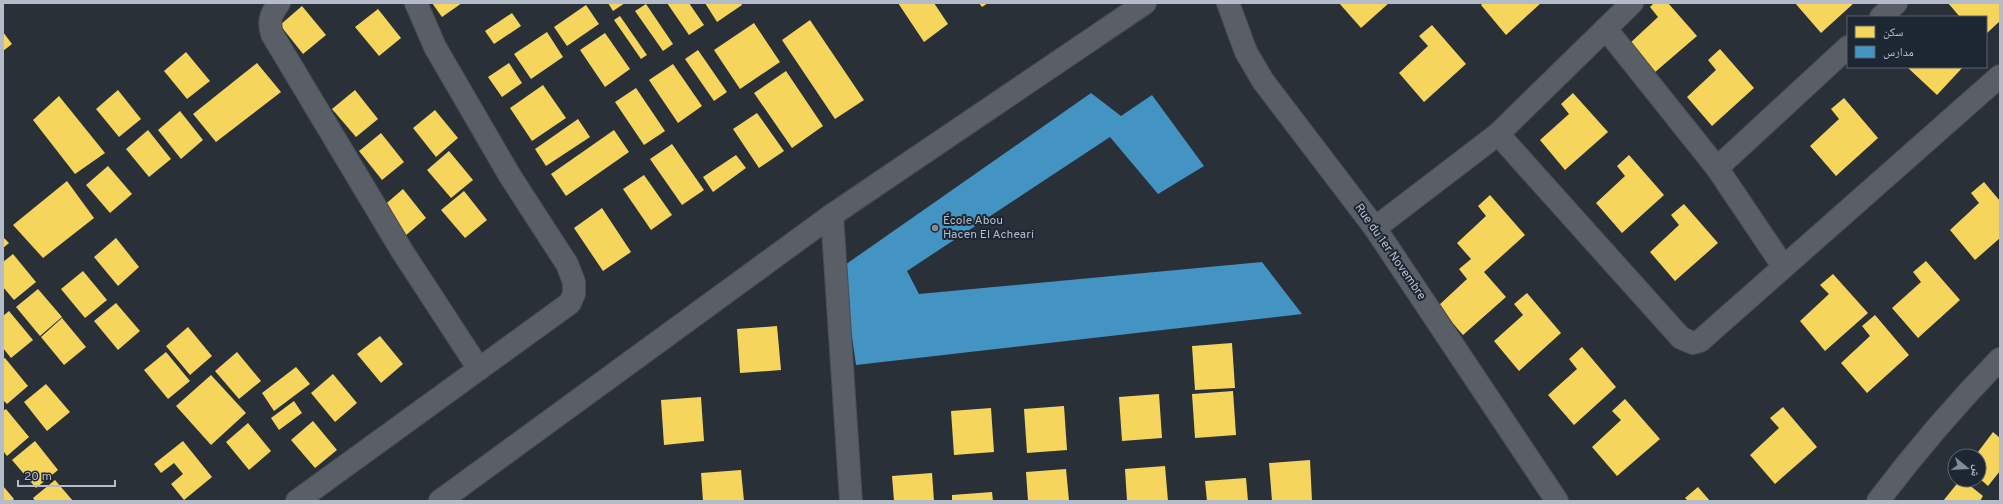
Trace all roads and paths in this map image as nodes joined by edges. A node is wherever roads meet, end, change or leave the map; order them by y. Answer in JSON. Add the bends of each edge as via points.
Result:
{"nodes":[{"id":1,"x":279,"y":3,"type":"edge"},
{"id":2,"x":416,"y":3,"type":"edge"},
{"id":3,"x":1145,"y":3,"type":"edge"},
{"id":4,"x":1228,"y":3,"type":"edge"},
{"id":5,"x":1632,"y":3,"type":"edge"},
{"id":6,"x":1896,"y":3,"type":"edge"},
{"id":7,"x":1882,"y":16,"type":"edge"},
{"id":8,"x":1606,"y":29,"type":"junction"},
{"id":9,"x":1847,"y":48,"type":"edge"},
{"id":10,"x":2000,"y":76,"type":"edge"},
{"id":11,"x":1498,"y":134,"type":"junction"},
{"id":12,"x":1717,"y":168,"type":"junction"},
{"id":13,"x":832,"y":215,"type":"junction"},
{"id":14,"x":1375,"y":228,"type":"junction"},
{"id":15,"x":1783,"y":266,"type":"junction"},
{"id":16,"x":2000,"y":359,"type":"edge"},
{"id":17,"x":479,"y":369,"type":"junction"},
{"id":18,"x":296,"y":501,"type":"edge"},
{"id":19,"x":440,"y":501,"type":"edge"},
{"id":20,"x":852,"y":501,"type":"edge"},
{"id":21,"x":1557,"y":501,"type":"edge"},
{"id":22,"x":1878,"y":501,"type":"edge"}],
"edges":[{"from":1,"to":17,"type":"street","via":[[270,18],[272,34],[402,250]]},
{"from":2,"to":17,"type":"street","via":[[435,47],[510,176],[567,264],[574,282],[574,294],[570,303]]},
{"from":3,"to":13,"type":"street"},
{"from":4,"to":14,"type":"street","name":"Rue du 1er Novembre","via":[[1246,52],[1263,81]]},
{"from":5,"to":8,"type":"street"},
{"from":6,"to":7,"type":"street"},
{"from":8,"to":11,"type":"street"},
{"from":8,"to":12,"type":"street"},
{"from":9,"to":12,"type":"street"},
{"from":10,"to":15,"type":"street"},
{"from":11,"to":14,"type":"street"},
{"from":11,"to":15,"type":"street","via":[[1688,343],[1700,341]]},
{"from":12,"to":15,"type":"street"},
{"from":13,"to":19,"type":"street"},
{"from":13,"to":20,"type":"street"},
{"from":14,"to":21,"type":"street","name":"Rue du 1er Novembre"},
{"from":16,"to":22,"type":"street","via":[[1926,439]]},
{"from":17,"to":18,"type":"street"}]}
